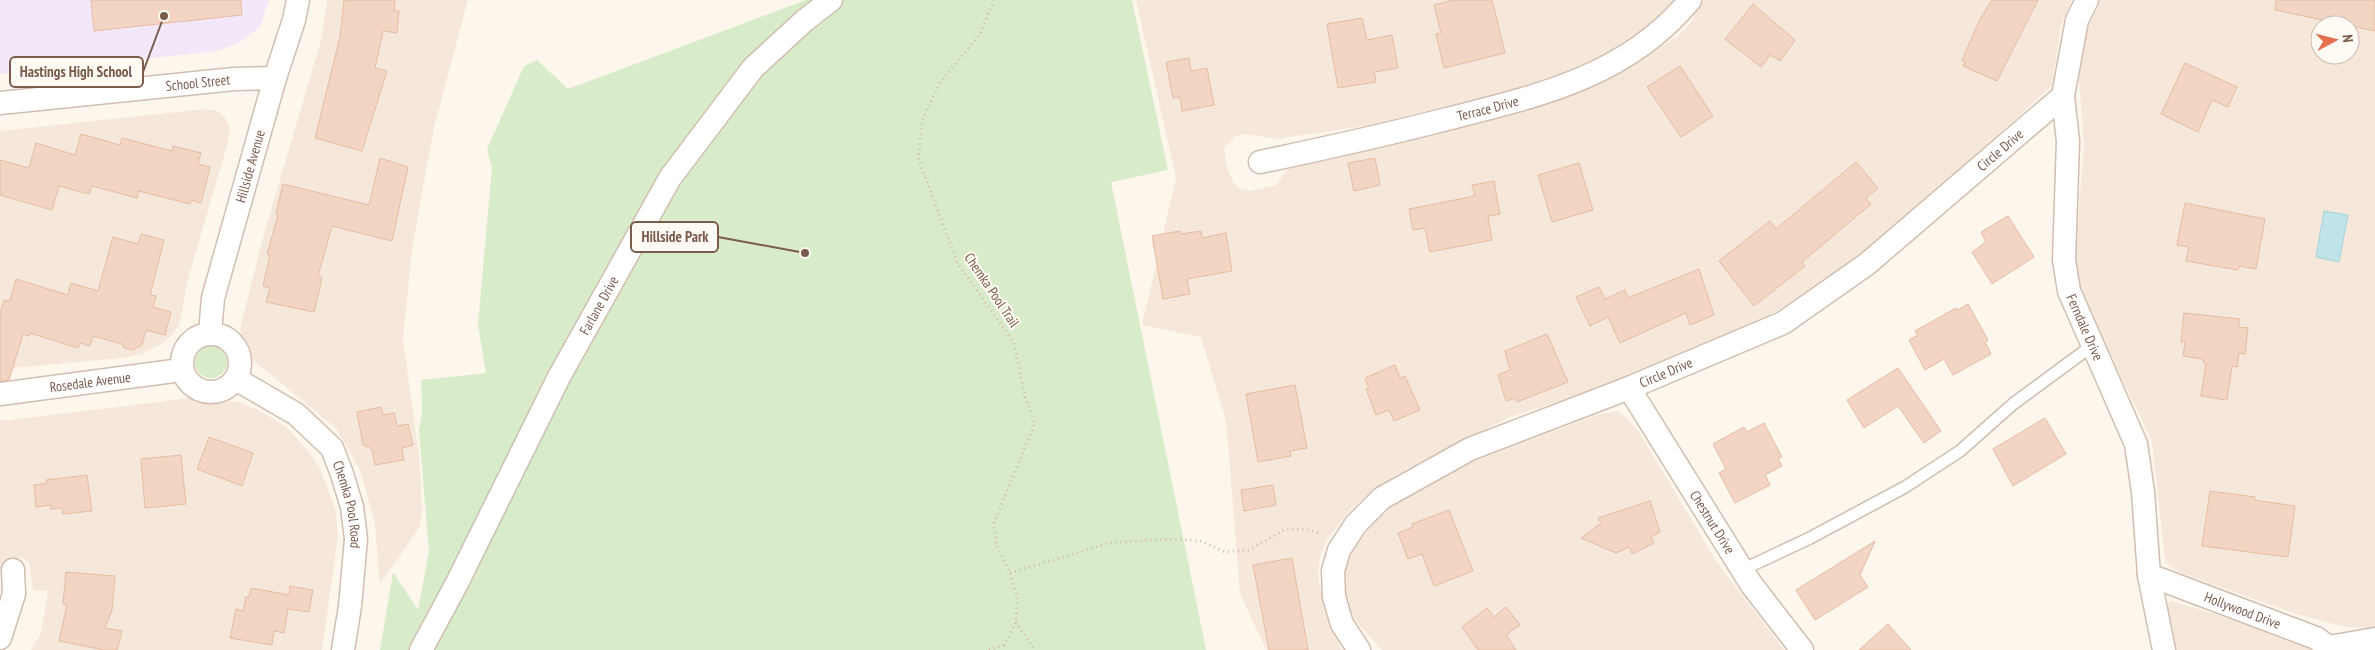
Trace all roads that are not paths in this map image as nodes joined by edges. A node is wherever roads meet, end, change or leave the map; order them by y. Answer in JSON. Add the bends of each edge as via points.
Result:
{"nodes":[{"id":1,"x":298,"y":0,"type":"edge"},
{"id":2,"x":831,"y":0,"type":"edge"},
{"id":3,"x":1690,"y":0,"type":"edge"},
{"id":4,"x":2087,"y":0,"type":"edge"},
{"id":5,"x":276,"y":78,"type":"junction"},
{"id":6,"x":2063,"y":96,"type":"junction"},
{"id":7,"x":0,"y":103,"type":"edge"},
{"id":8,"x":1260,"y":162,"type":"dead end"},
{"id":9,"x":210,"y":333,"type":"junction"},
{"id":10,"x":2093,"y":346,"type":"junction"},
{"id":11,"x":181,"y":370,"type":"junction"},
{"id":12,"x":236,"y":379,"type":"junction"},
{"id":13,"x":1629,"y":388,"type":"junction"},
{"id":14,"x":0,"y":394,"type":"edge"},
{"id":15,"x":13,"y":570,"type":"dead end"},
{"id":16,"x":1742,"y":570,"type":"junction"},
{"id":17,"x":2149,"y":575,"type":"junction"},
{"id":18,"x":0,"y":638,"type":"edge"},
{"id":19,"x":2375,"y":639,"type":"edge"},
{"id":20,"x":2331,"y":648,"type":"edge"},
{"id":21,"x":342,"y":650,"type":"edge"},
{"id":22,"x":421,"y":650,"type":"edge"},
{"id":23,"x":1359,"y":650,"type":"edge"},
{"id":24,"x":1802,"y":650,"type":"edge"},
{"id":25,"x":2164,"y":650,"type":"edge"}],
"edges":[{"from":1,"to":5,"type":"street","name":"Hillside Avenue"},
{"from":2,"to":22,"type":"street","name":"Farlane Drive","via":[[804,20],[753,68],[670,178],[559,377]]},
{"from":3,"to":8,"type":"street","name":"Terrace Drive","via":[[1670,23],[1634,52],[1566,86],[1429,124]]},
{"from":4,"to":6,"type":"street","name":"Ferndale Drive","via":[[2077,20]]},
{"from":5,"to":7,"type":"street","name":"School Street"},
{"from":5,"to":9,"type":"street","name":"Hillside Avenue","via":[[213,298]]},
{"from":6,"to":10,"type":"street","name":"Ferndale Drive","via":[[2068,142],[2064,260],[2069,291]]},
{"from":6,"to":13,"type":"street","name":"Circle Drive","via":[[1867,264],[1783,323]]},
{"from":9,"to":11,"type":"street","via":[[201,334],[187,346],[182,355]]},
{"from":9,"to":12,"type":"street","via":[[228,339],[234,345],[241,363]]},
{"from":10,"to":16,"type":"lane","via":[[2013,404],[1960,451],[1888,496]]},
{"from":10,"to":17,"type":"street","name":"Ferndale Drive","via":[[2136,444]]},
{"from":11,"to":12,"type":"street","via":[[193,386],[211,392]]},
{"from":11,"to":14,"type":"street","name":"Rosedale Avenue"},
{"from":12,"to":21,"type":"street","name":"Chemka Pool Road","via":[[296,414],[332,448],[352,507],[356,539]]},
{"from":13,"to":16,"type":"street","name":"Chestnut Drive"},
{"from":13,"to":23,"type":"street","name":"Circle Drive","via":[[1470,449],[1382,498],[1345,540],[1333,571],[1334,597],[1342,624]]},
{"from":15,"to":18,"type":"street","via":[[14,594]]},
{"from":16,"to":24,"type":"street","name":"Chestnut Drive"},
{"from":17,"to":20,"type":"street","name":"Hollywood Drive","via":[[2316,638]]},
{"from":17,"to":25,"type":"street","name":"Ferndale Drive"},
{"from":19,"to":20,"type":"street"}]}
